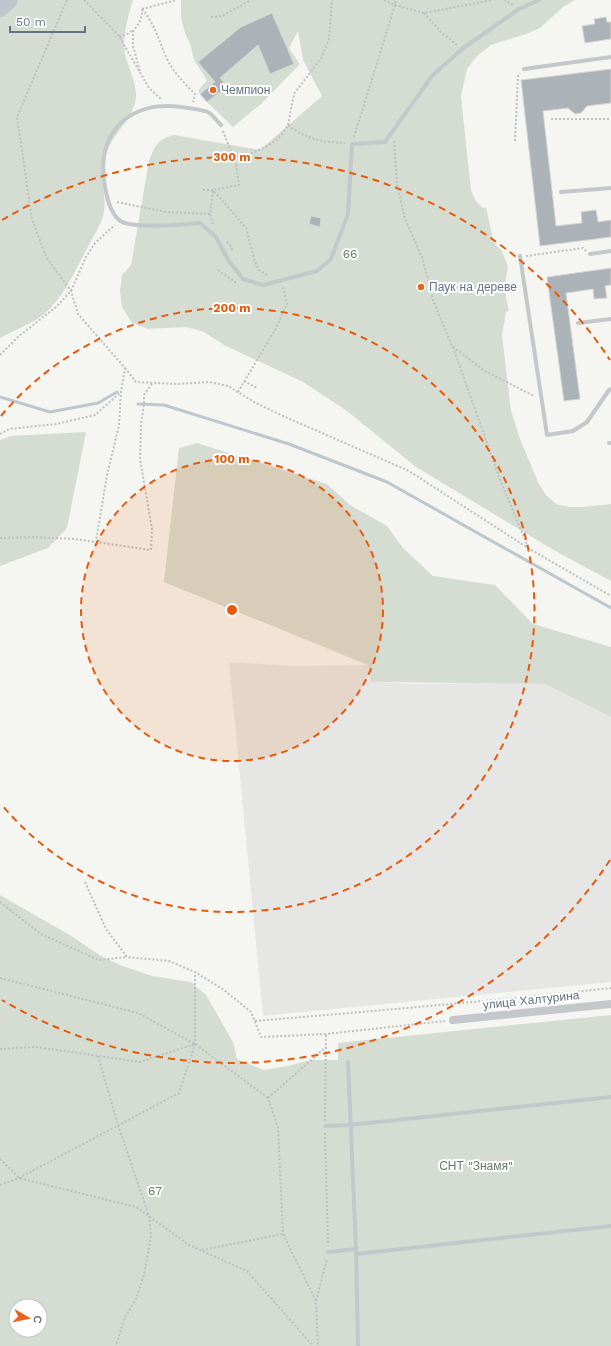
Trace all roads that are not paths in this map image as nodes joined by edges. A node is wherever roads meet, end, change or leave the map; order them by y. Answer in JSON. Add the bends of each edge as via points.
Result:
{"nodes":[{"id":1,"x":539,"y":0,"type":"edge"},
{"id":2,"x":611,"y":57,"type":"edge"},
{"id":3,"x":524,"y":69,"type":"road end"},
{"id":4,"x":221,"y":125,"type":"road end"},
{"id":5,"x":611,"y":188,"type":"edge"},
{"id":6,"x":561,"y":192,"type":"dead end"},
{"id":7,"x":611,"y":251,"type":"edge"},
{"id":8,"x":590,"y":254,"type":"road end"},
{"id":9,"x":520,"y":256,"type":"road end"},
{"id":10,"x":611,"y":319,"type":"edge"},
{"id":11,"x":578,"y":323,"type":"dead end"},
{"id":12,"x":611,"y":389,"type":"edge"},
{"id":13,"x":611,"y":1004,"type":"edge"},
{"id":14,"x":453,"y":1020,"type":"road end"},
{"id":15,"x":348,"y":1062,"type":"dead end"},
{"id":16,"x":611,"y":1097,"type":"edge"},
{"id":17,"x":350,"y":1125,"type":"junction"},
{"id":18,"x":325,"y":1126,"type":"road end"},
{"id":19,"x":611,"y":1226,"type":"edge"},
{"id":20,"x":356,"y":1251,"type":"junction"},
{"id":21,"x":328,"y":1252,"type":"road end"},
{"id":22,"x":358,"y":1346,"type":"edge"}],
"edges":[{"from":1,"to":4,"type":"lane","via":[[519,9],[462,50],[432,76],[385,142],[352,144],[348,214],[331,259],[317,271],[263,285],[243,279],[216,237],[200,223],[140,226],[119,221],[108,203],[104,181],[104,150],[119,123],[148,107],[167,105],[209,112]]},
{"from":2,"to":3,"type":"lane"},
{"from":5,"to":6,"type":"lane"},
{"from":7,"to":8,"type":"lane"},
{"from":9,"to":12,"type":"lane","via":[[547,435],[573,431],[587,422]]},
{"from":10,"to":11,"type":"lane"},
{"from":13,"to":14,"type":"street","name":"улица Халтурина"},
{"from":15,"to":17,"type":"lane"},
{"from":16,"to":17,"type":"lane"},
{"from":17,"to":18,"type":"lane"},
{"from":17,"to":20,"type":"lane"},
{"from":19,"to":20,"type":"lane"},
{"from":20,"to":21,"type":"lane"},
{"from":20,"to":22,"type":"lane"}]}
